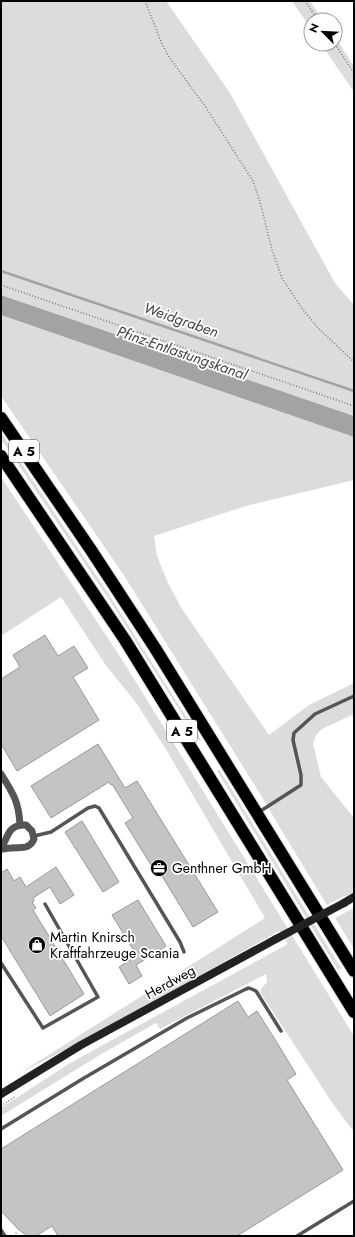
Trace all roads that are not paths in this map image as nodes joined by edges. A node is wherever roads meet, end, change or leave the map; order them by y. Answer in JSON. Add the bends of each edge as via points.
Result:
{"nodes":[{"id":1,"x":1,"y":418,"type":"edge"},
{"id":2,"x":1,"y":456,"type":"edge"},
{"id":3,"x":354,"y":696,"type":"edge"},
{"id":4,"x":1,"y":774,"type":"edge"},
{"id":5,"x":257,"y":813,"type":"junction"},
{"id":6,"x":20,"y":825,"type":"junction"},
{"id":7,"x":34,"y":836,"type":"junction"},
{"id":8,"x":1,"y":849,"type":"edge"},
{"id":9,"x":354,"y":897,"type":"edge"},
{"id":10,"x":45,"y":904,"type":"dead end"},
{"id":11,"x":184,"y":952,"type":"dead end"},
{"id":12,"x":1,"y":963,"type":"edge"},
{"id":13,"x":354,"y":971,"type":"edge"},
{"id":14,"x":354,"y":1012,"type":"edge"},
{"id":15,"x":281,"y":1031,"type":"dead end"},
{"id":16,"x":1,"y":1094,"type":"edge"},
{"id":17,"x":1,"y":1128,"type":"edge"},
{"id":18,"x":354,"y":1201,"type":"edge"},
{"id":19,"x":1,"y":1230,"type":"edge"},
{"id":20,"x":6,"y":1236,"type":"edge"},
{"id":21,"x":297,"y":1236,"type":"edge"}],
"edges":[{"from":1,"to":5,"type":"highway","number":"A 5","via":[[155,648]]},
{"from":2,"to":14,"type":"highway","number":"A 5","via":[[125,640]]},
{"from":3,"to":5,"type":"lane","via":[[315,714],[294,733],[301,785]]},
{"from":4,"to":6,"type":"street","via":[[15,797]]},
{"from":5,"to":13,"type":"highway","number":"A 5"},
{"from":6,"to":7,"type":"street","via":[[29,827]]},
{"from":6,"to":8,"type":"street","via":[[10,830]]},
{"from":7,"to":8,"type":"street","via":[[30,846],[21,849]]},
{"from":7,"to":11,"type":"lane","via":[[51,832],[88,808],[99,808]]},
{"from":9,"to":16,"type":"main road","name":"Herdweg","bridge":true,"via":[[75,1049]]},
{"from":10,"to":12,"type":"lane","via":[[98,997],[43,1028]]},
{"from":15,"to":17,"type":"lane","via":[[256,991],[246,989],[188,1018]]},
{"from":18,"to":21,"type":"lane"},
{"from":19,"to":20,"type":"lane"}]}
